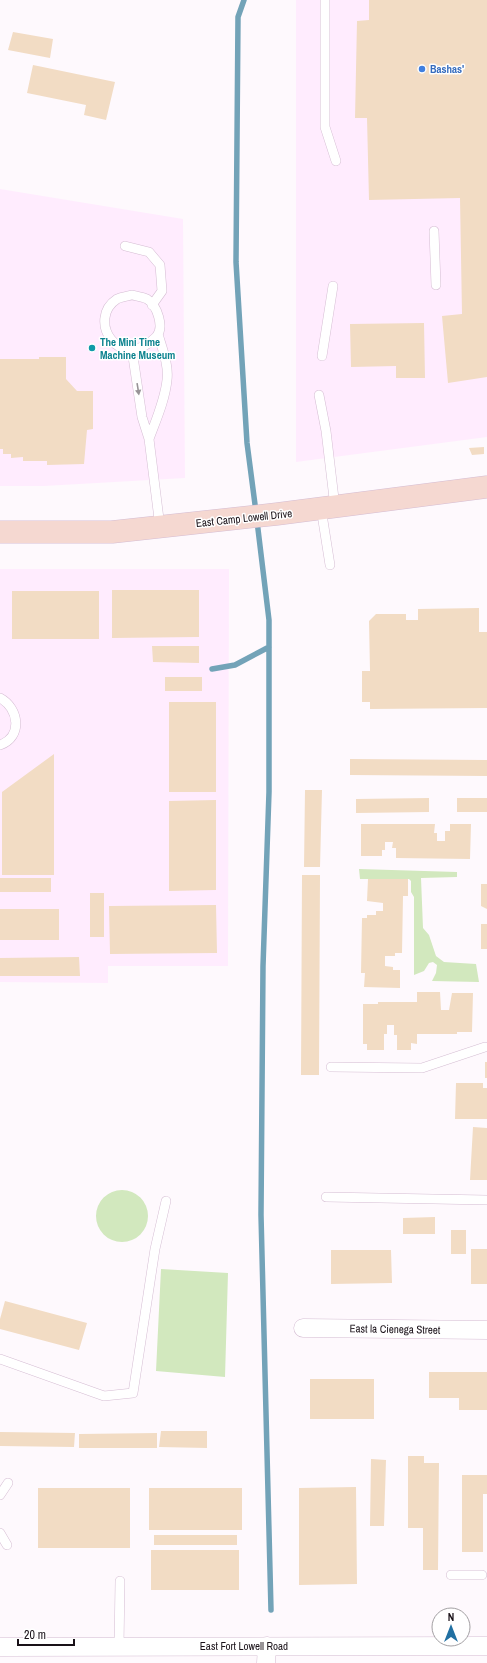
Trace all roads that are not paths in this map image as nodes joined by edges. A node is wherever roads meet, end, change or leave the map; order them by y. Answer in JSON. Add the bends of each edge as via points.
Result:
{"nodes":[{"id":1,"x":325,"y":0,"type":"edge"},
{"id":2,"x":336,"y":161,"type":"dead end"},
{"id":3,"x":434,"y":231,"type":"dead end"},
{"id":4,"x":125,"y":246,"type":"dead end"},
{"id":5,"x":436,"y":285,"type":"dead end"},
{"id":6,"x":333,"y":286,"type":"dead end"},
{"id":7,"x":152,"y":305,"type":"junction"},
{"id":8,"x":158,"y":334,"type":"junction"},
{"id":9,"x":132,"y":350,"type":"junction"},
{"id":10,"x":322,"y":356,"type":"dead end"},
{"id":11,"x":319,"y":395,"type":"dead end"},
{"id":12,"x":149,"y":438,"type":"junction"},
{"id":13,"x":487,"y":487,"type":"edge"},
{"id":14,"x":328,"y":508,"type":"junction"},
{"id":15,"x":160,"y":527,"type":"junction"},
{"id":16,"x":0,"y":532,"type":"edge"},
{"id":17,"x":330,"y":565,"type":"dead end"},
{"id":18,"x":0,"y":698,"type":"edge"},
{"id":19,"x":0,"y":746,"type":"edge"},
{"id":20,"x":485,"y":1047,"type":"dead end"},
{"id":21,"x":331,"y":1067,"type":"dead end"},
{"id":22,"x":326,"y":1197,"type":"dead end"},
{"id":23,"x":487,"y":1200,"type":"edge"},
{"id":24,"x":166,"y":1201,"type":"dead end"},
{"id":25,"x":303,"y":1328,"type":"dead end"},
{"id":26,"x":487,"y":1330,"type":"edge"},
{"id":27,"x":0,"y":1360,"type":"edge"},
{"id":28,"x":8,"y":1483,"type":"dead end"},
{"id":29,"x":0,"y":1495,"type":"edge"},
{"id":30,"x":0,"y":1533,"type":"edge"},
{"id":31,"x":7,"y":1545,"type":"dead end"},
{"id":32,"x":451,"y":1575,"type":"dead end"},
{"id":33,"x":482,"y":1575,"type":"dead end"},
{"id":34,"x":120,"y":1581,"type":"dead end"},
{"id":35,"x":487,"y":1646,"type":"edge"},
{"id":36,"x":0,"y":1647,"type":"edge"},
{"id":37,"x":119,"y":1647,"type":"junction"},
{"id":38,"x":266,"y":1655,"type":"edge"}],
"edges":[{"from":1,"to":2,"type":"lane","via":[[325,127]]},
{"from":3,"to":5,"type":"lane"},
{"from":4,"to":7,"type":"lane","via":[[149,252],[160,264],[162,291]]},
{"from":6,"to":10,"type":"lane"},
{"from":7,"to":8,"type":"lane","via":[[157,310]]},
{"from":7,"to":9,"type":"lane","via":[[147,299],[132,295],[117,299],[108,309],[106,331],[113,342]]},
{"from":8,"to":9,"type":"lane","via":[[142,348]]},
{"from":8,"to":12,"type":"lane","via":[[167,379],[161,408]]},
{"from":9,"to":12,"type":"lane","one_way":true,"via":[[142,417]]},
{"from":11,"to":14,"type":"lane","via":[[326,431]]},
{"from":12,"to":15,"type":"lane"},
{"from":13,"to":14,"type":"main road","name":"East Camp Lowell Drive"},
{"from":14,"to":15,"type":"main road","name":"East Camp Lowell Drive"},
{"from":14,"to":17,"type":"lane"},
{"from":15,"to":16,"type":"main road","name":"East Camp Lowell Drive","via":[[112,532]]},
{"from":18,"to":19,"type":"lane","via":[[12,707],[17,723],[10,739]]},
{"from":20,"to":21,"type":"lane","via":[[422,1068]]},
{"from":22,"to":23,"type":"lane"},
{"from":24,"to":27,"type":"lane","via":[[155,1249],[133,1393],[104,1396]]},
{"from":25,"to":26,"type":"street","name":"East la Cienega Street"},
{"from":28,"to":29,"type":"lane"},
{"from":30,"to":31,"type":"lane"},
{"from":32,"to":33,"type":"lane"},
{"from":34,"to":37,"type":"lane"},
{"from":35,"to":38,"type":"street","name":"East Fort Lowell Road"},
{"from":36,"to":37,"type":"street","name":"East Fort Lowell Road"},
{"from":37,"to":38,"type":"street","name":"East Fort Lowell Road"}]}
